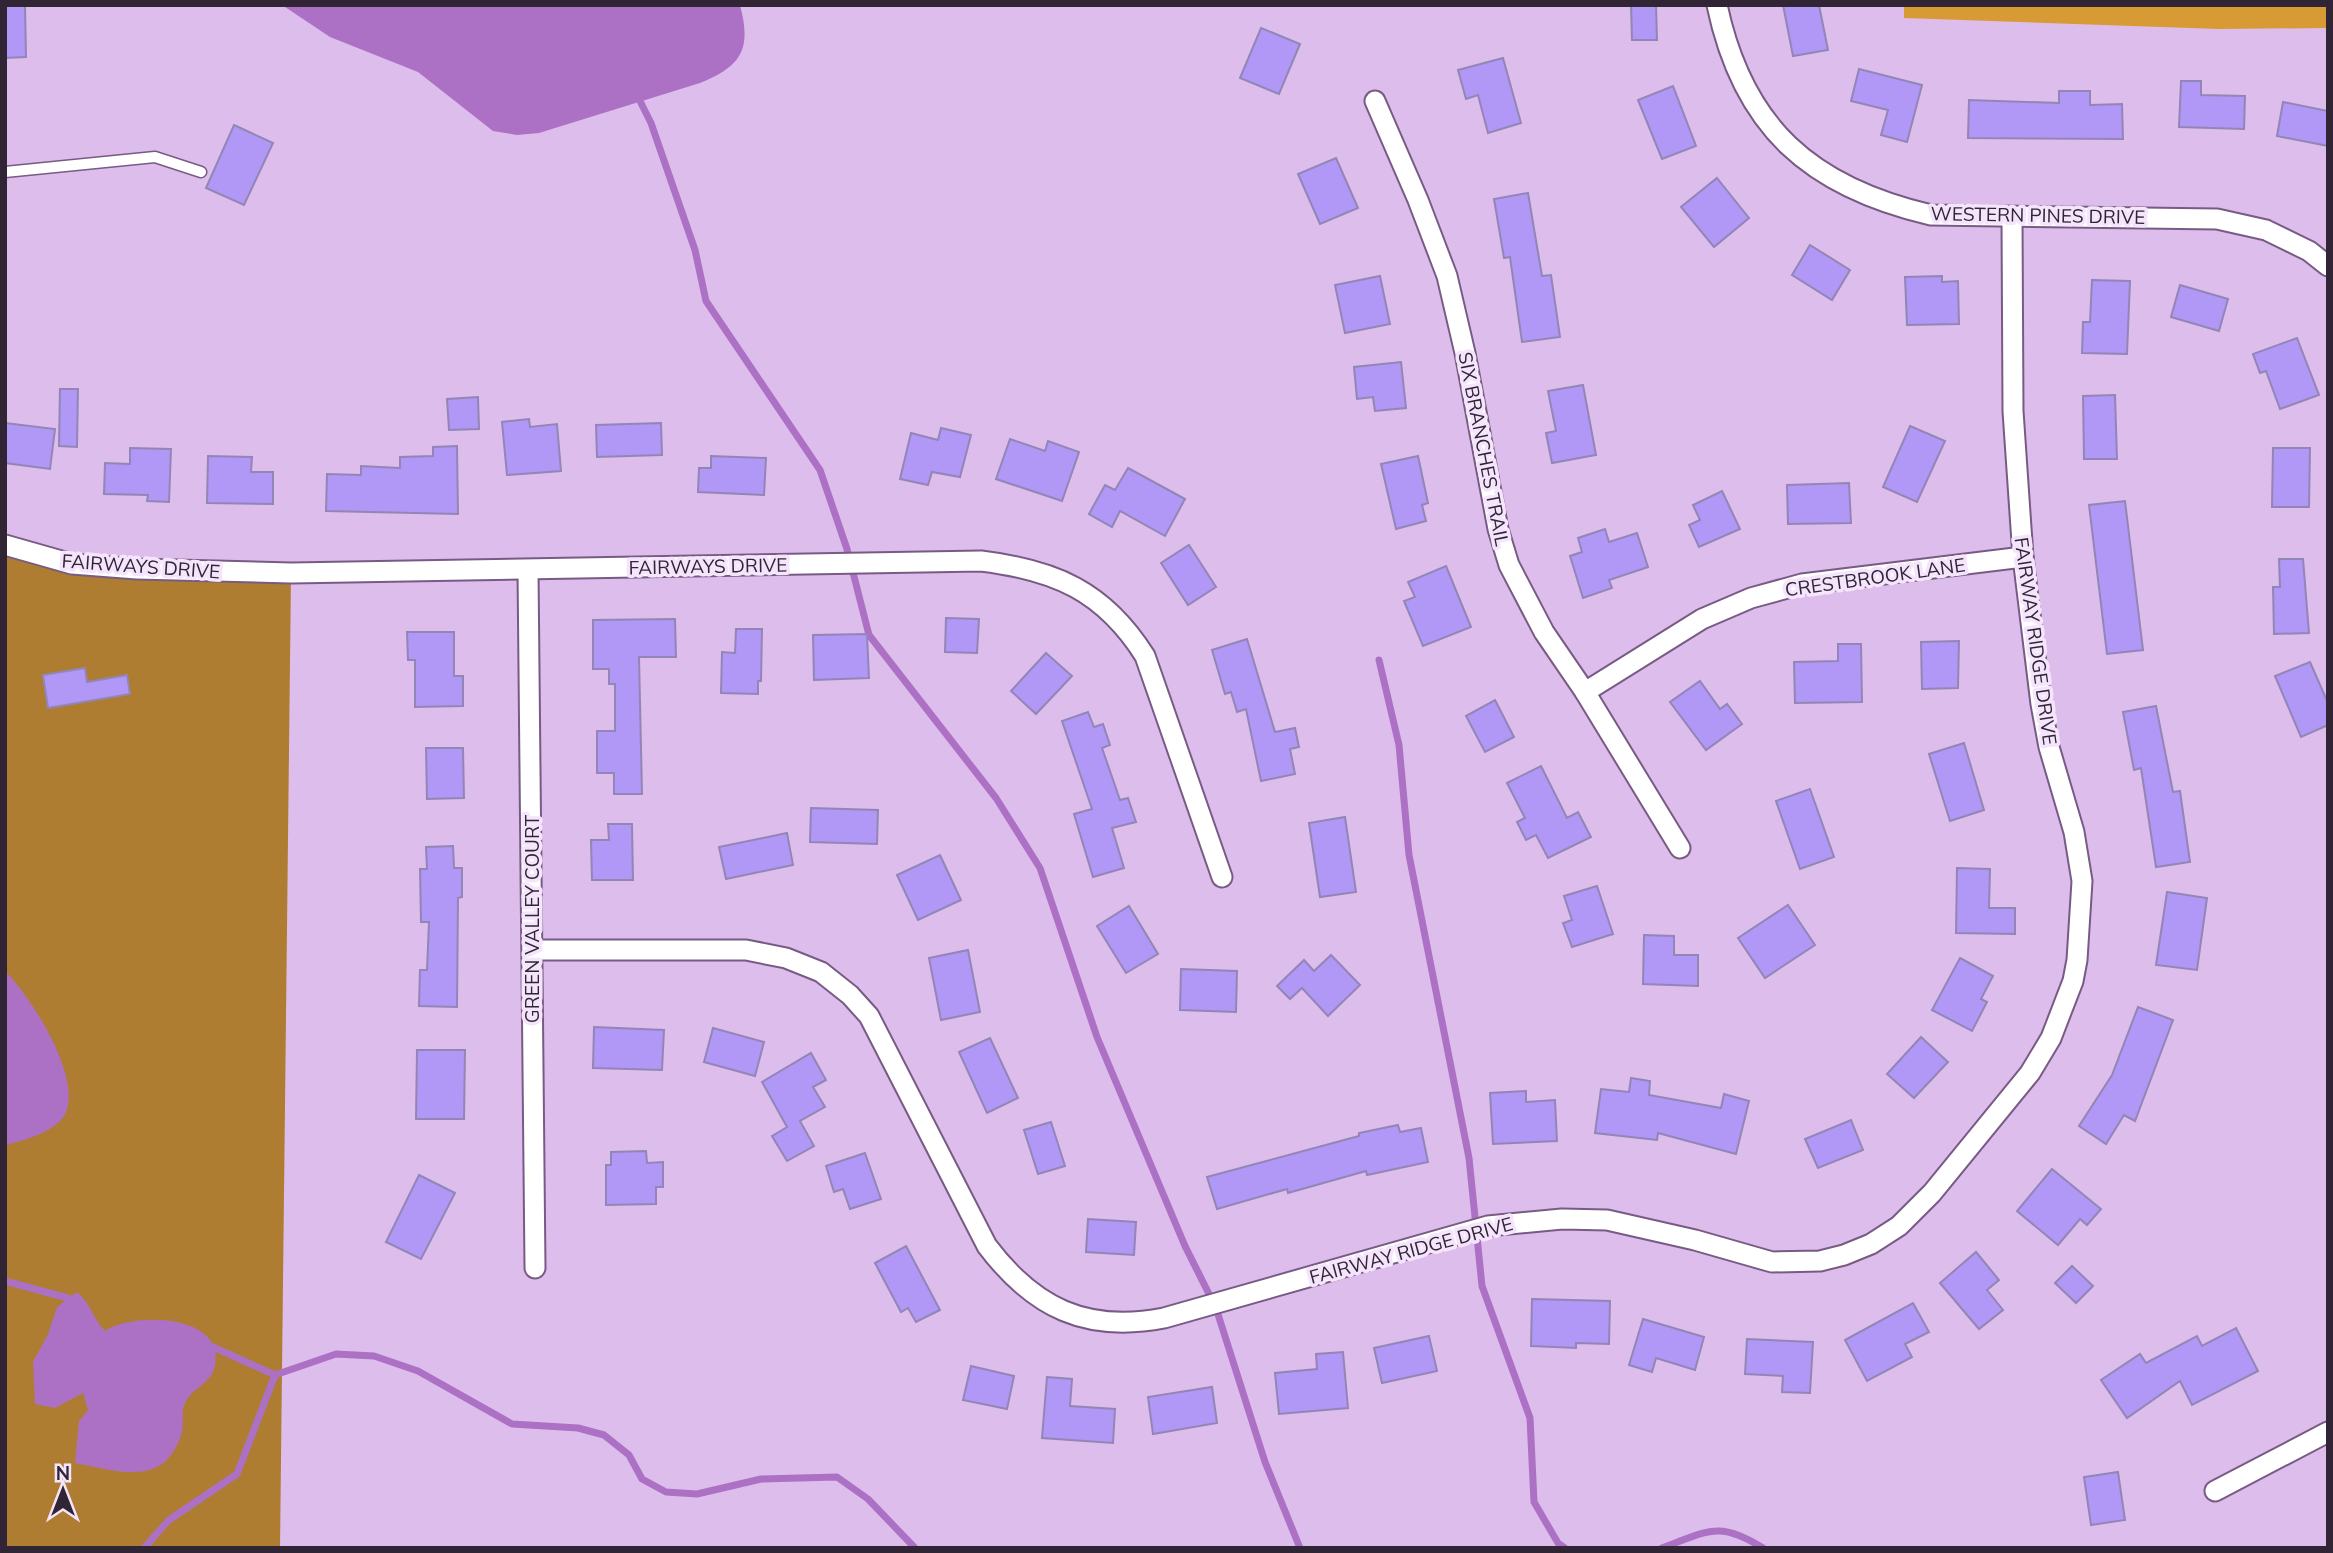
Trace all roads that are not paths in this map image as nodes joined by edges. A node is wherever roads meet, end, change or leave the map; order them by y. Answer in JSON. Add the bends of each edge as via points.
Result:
{"nodes":[{"id":1,"x":1717,"y":5,"type":"edge"},
{"id":2,"x":1375,"y":101,"type":"dead end"},
{"id":3,"x":5,"y":172,"type":"edge"},
{"id":4,"x":201,"y":172,"type":"dead end"},
{"id":5,"x":2012,"y":217,"type":"junction"},
{"id":6,"x":2328,"y":266,"type":"edge"},
{"id":7,"x":5,"y":545,"type":"edge"},
{"id":8,"x":2023,"y":557,"type":"junction"},
{"id":9,"x":528,"y":570,"type":"junction"},
{"id":10,"x":1585,"y":692,"type":"junction"},
{"id":11,"x":1681,"y":848,"type":"dead end"},
{"id":12,"x":1222,"y":877,"type":"dead end"},
{"id":13,"x":533,"y":950,"type":"junction"},
{"id":14,"x":535,"y":1268,"type":"dead end"},
{"id":15,"x":2328,"y":1432,"type":"edge"},
{"id":16,"x":2215,"y":1491,"type":"dead end"}],
"edges":[{"from":1,"to":5,"type":"street","name":"WESTERN PINES DRIVE","via":[[1725,39],[1748,92],[1770,126],[1820,173],[1855,192],[1918,212]]},
{"from":2,"to":10,"type":"street","name":"SIX BRANCHES TRAIL","via":[[1447,276],[1509,565],[1544,632]]},
{"from":3,"to":4,"type":"lane","via":[[155,157]]},
{"from":5,"to":6,"type":"street","name":"WESTERN PINES DRIVE","via":[[2231,221],[2287,239]]},
{"from":5,"to":8,"type":"street","name":"FAIRWAY RIDGE DRIVE","via":[[2013,411]]},
{"from":7,"to":9,"type":"street","name":"FAIRWAYS DRIVE","via":[[72,564],[137,569],[291,573]]},
{"from":8,"to":10,"type":"street","name":"CRESTBROOK LANE","via":[[1802,584],[1751,598],[1702,619]]},
{"from":8,"to":13,"type":"street","name":"FAIRWAY RIDGE DRIVE","via":[[2041,704],[2082,881],[2073,981],[2042,1056],[1932,1193],[1899,1226],[1844,1255],[1772,1262],[1607,1220],[1521,1221],[1488,1226],[1164,1318],[1123,1324],[1097,1322],[1046,1303],[1003,1267],[987,1246],[869,1016],[821,972],[786,958],[746,950]]},
{"from":9,"to":12,"type":"street","name":"FAIRWAYS DRIVE","via":[[981,561],[1051,575],[1108,608],[1145,656]]},
{"from":9,"to":13,"type":"street","name":"GREEN VALLEY COURT"},
{"from":10,"to":11,"type":"street","name":"SIX BRANCHES TRAIL"},
{"from":13,"to":14,"type":"street","name":"GREEN VALLEY COURT"},
{"from":15,"to":16,"type":"street"}]}
